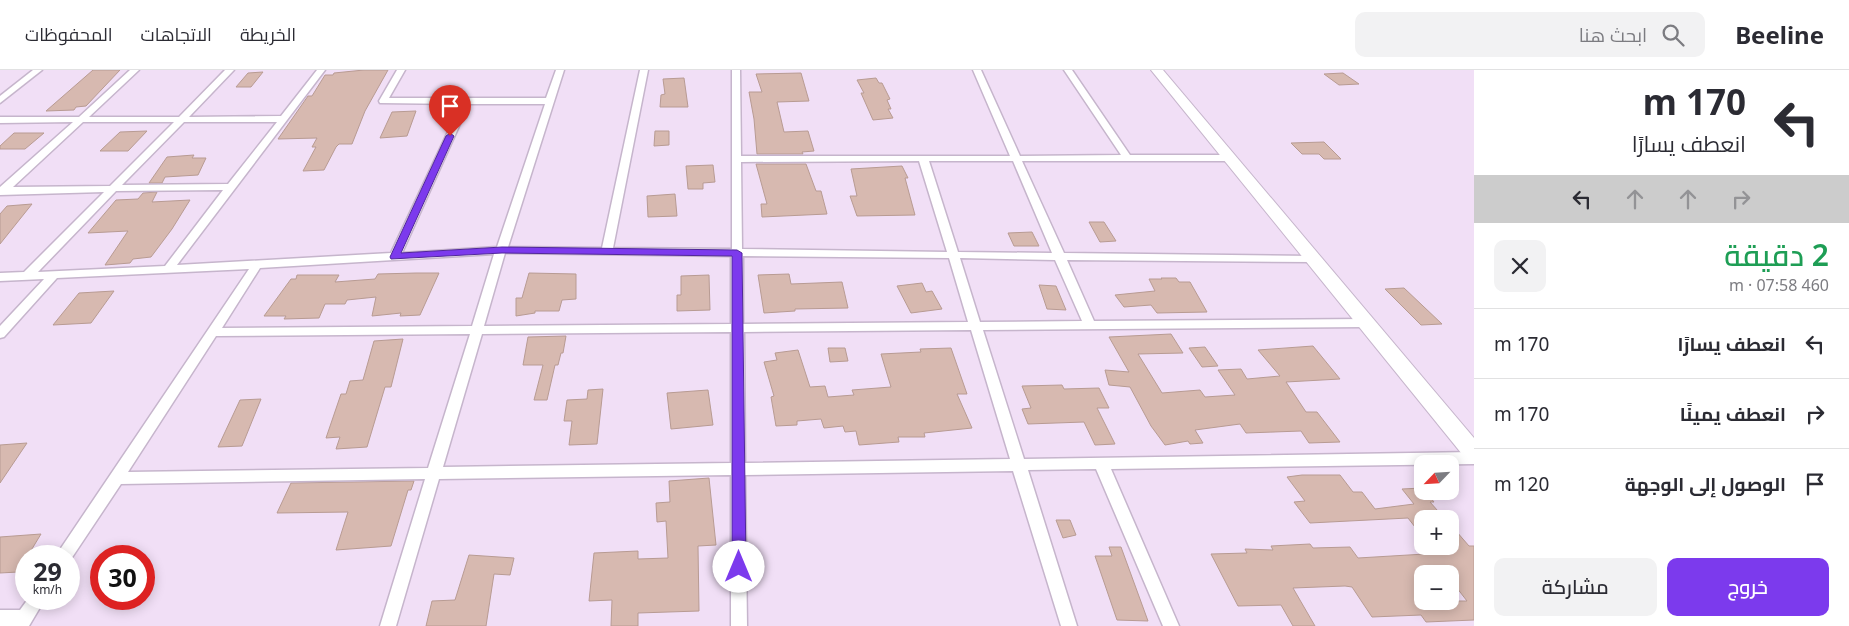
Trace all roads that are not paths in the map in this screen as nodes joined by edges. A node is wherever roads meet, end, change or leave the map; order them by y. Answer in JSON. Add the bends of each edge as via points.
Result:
{"nodes":[{"id":1,"x":38,"y":70,"type":"edge"},
{"id":2,"x":135,"y":70,"type":"edge"},
{"id":3,"x":230,"y":70,"type":"edge"},
{"id":4,"x":320,"y":70,"type":"edge"},
{"id":5,"x":401,"y":70,"type":"edge"},
{"id":6,"x":560,"y":70,"type":"edge"},
{"id":7,"x":644,"y":70,"type":"edge"},
{"id":8,"x":736,"y":70,"type":"edge"},
{"id":9,"x":977,"y":70,"type":"edge"},
{"id":10,"x":1068,"y":70,"type":"edge"},
{"id":11,"x":1157,"y":70,"type":"edge"},
{"id":12,"x":0,"y":100,"type":"edge"},
{"id":13,"x":466,"y":101,"type":"junction"},
{"id":14,"x":550,"y":101,"type":"junction"},
{"id":15,"x":82,"y":118,"type":"junction"},
{"id":16,"x":183,"y":118,"type":"junction"},
{"id":17,"x":284,"y":119,"type":"junction"},
{"id":18,"x":0,"y":120,"type":"edge"},
{"id":19,"x":923,"y":158,"type":"junction"},
{"id":20,"x":1016,"y":158,"type":"junction"},
{"id":21,"x":1127,"y":158,"type":"junction"},
{"id":22,"x":1228,"y":158,"type":"junction"},
{"id":23,"x":737,"y":159,"type":"junction"},
{"id":24,"x":232,"y":187,"type":"junction"},
{"id":25,"x":113,"y":189,"type":"junction"},
{"id":26,"x":1,"y":192,"type":"edge"},
{"id":27,"x":502,"y":250,"type":"junction"},
{"id":28,"x":607,"y":251,"type":"junction"},
{"id":29,"x":737,"y":253,"type":"junction"},
{"id":30,"x":953,"y":255,"type":"junction"},
{"id":31,"x":1060,"y":256,"type":"junction"},
{"id":32,"x":395,"y":257,"type":"junction"},
{"id":33,"x":1312,"y":258,"type":"junction"},
{"id":34,"x":257,"y":265,"type":"junction"},
{"id":35,"x":168,"y":269,"type":"junction"},
{"id":36,"x":54,"y":274,"type":"junction"},
{"id":37,"x":28,"y":275,"type":"junction"},
{"id":38,"x":0,"y":276,"type":"edge"},
{"id":39,"x":1365,"y":323,"type":"junction"},
{"id":40,"x":1090,"y":325,"type":"junction"},
{"id":41,"x":975,"y":326,"type":"junction"},
{"id":42,"x":738,"y":328,"type":"junction"},
{"id":43,"x":478,"y":330,"type":"junction"},
{"id":44,"x":213,"y":332,"type":"junction"},
{"id":45,"x":0,"y":334,"type":"edge"},
{"id":46,"x":1474,"y":453,"type":"edge"},
{"id":47,"x":1474,"y":458,"type":"edge"},
{"id":48,"x":1101,"y":463,"type":"junction"},
{"id":49,"x":1018,"y":464,"type":"junction"},
{"id":50,"x":738,"y":469,"type":"junction"},
{"id":51,"x":434,"y":474,"type":"junction"},
{"id":52,"x":116,"y":478,"type":"junction"},
{"id":53,"x":72,"y":545,"type":"edge"},
{"id":54,"x":30,"y":610,"type":"edge"},
{"id":55,"x":0,"y":618,"type":"edge"},
{"id":56,"x":22,"y":622,"type":"edge"},
{"id":57,"x":388,"y":626,"type":"edge"},
{"id":58,"x":739,"y":626,"type":"edge"},
{"id":59,"x":1069,"y":626,"type":"edge"},
{"id":60,"x":1171,"y":626,"type":"edge"}],
"edges":[{"from":1,"to":12,"type":"street"},
{"from":2,"to":15,"type":"street"},
{"from":3,"to":16,"type":"street"},
{"from":4,"to":17,"type":"street"},
{"from":5,"to":13,"type":"street","via":[[383,101]]},
{"from":6,"to":14,"type":"street"},
{"from":7,"to":28,"type":"street"},
{"from":8,"to":23,"type":"street"},
{"from":9,"to":20,"type":"street"},
{"from":10,"to":21,"type":"street"},
{"from":11,"to":22,"type":"main road"},
{"from":13,"to":14,"type":"street"},
{"from":13,"to":32,"type":"street"},
{"from":14,"to":27,"type":"street"},
{"from":15,"to":16,"type":"street"},
{"from":15,"to":18,"type":"street"},
{"from":15,"to":26,"type":"street"},
{"from":16,"to":17,"type":"street"},
{"from":16,"to":25,"type":"street"},
{"from":17,"to":24,"type":"street"},
{"from":19,"to":20,"type":"street"},
{"from":19,"to":23,"type":"street"},
{"from":19,"to":30,"type":"street"},
{"from":20,"to":21,"type":"street"},
{"from":20,"to":31,"type":"street"},
{"from":21,"to":22,"type":"street"},
{"from":22,"to":33,"type":"main road"},
{"from":23,"to":29,"type":"street"},
{"from":24,"to":25,"type":"street"},
{"from":24,"to":35,"type":"street"},
{"from":25,"to":26,"type":"street"},
{"from":25,"to":37,"type":"street"},
{"from":27,"to":28,"type":"street"},
{"from":27,"to":32,"type":"street"},
{"from":27,"to":43,"type":"street"},
{"from":28,"to":29,"type":"street"},
{"from":29,"to":30,"type":"street"},
{"from":29,"to":42,"type":"street"},
{"from":30,"to":31,"type":"street"},
{"from":30,"to":41,"type":"street"},
{"from":31,"to":33,"type":"street"},
{"from":31,"to":40,"type":"street"},
{"from":32,"to":34,"type":"street"},
{"from":33,"to":39,"type":"main road"},
{"from":34,"to":35,"type":"street"},
{"from":34,"to":44,"type":"street"},
{"from":35,"to":36,"type":"street"},
{"from":36,"to":37,"type":"street"},
{"from":36,"to":45,"type":"street"},
{"from":37,"to":38,"type":"street"},
{"from":39,"to":40,"type":"street"},
{"from":39,"to":46,"type":"main road"},
{"from":40,"to":41,"type":"street"},
{"from":41,"to":42,"type":"street"},
{"from":41,"to":49,"type":"street"},
{"from":42,"to":43,"type":"street"},
{"from":42,"to":50,"type":"street"},
{"from":43,"to":44,"type":"street"},
{"from":43,"to":51,"type":"street"},
{"from":44,"to":52,"type":"street"},
{"from":47,"to":48,"type":"street"},
{"from":48,"to":49,"type":"street"},
{"from":48,"to":60,"type":"street"},
{"from":49,"to":50,"type":"street"},
{"from":49,"to":59,"type":"street"},
{"from":50,"to":51,"type":"street"},
{"from":50,"to":58,"type":"street"},
{"from":51,"to":52,"type":"street"},
{"from":51,"to":57,"type":"street"},
{"from":52,"to":53,"type":"street"},
{"from":54,"to":56,"type":"street"},
{"from":55,"to":56,"type":"street"}]}
